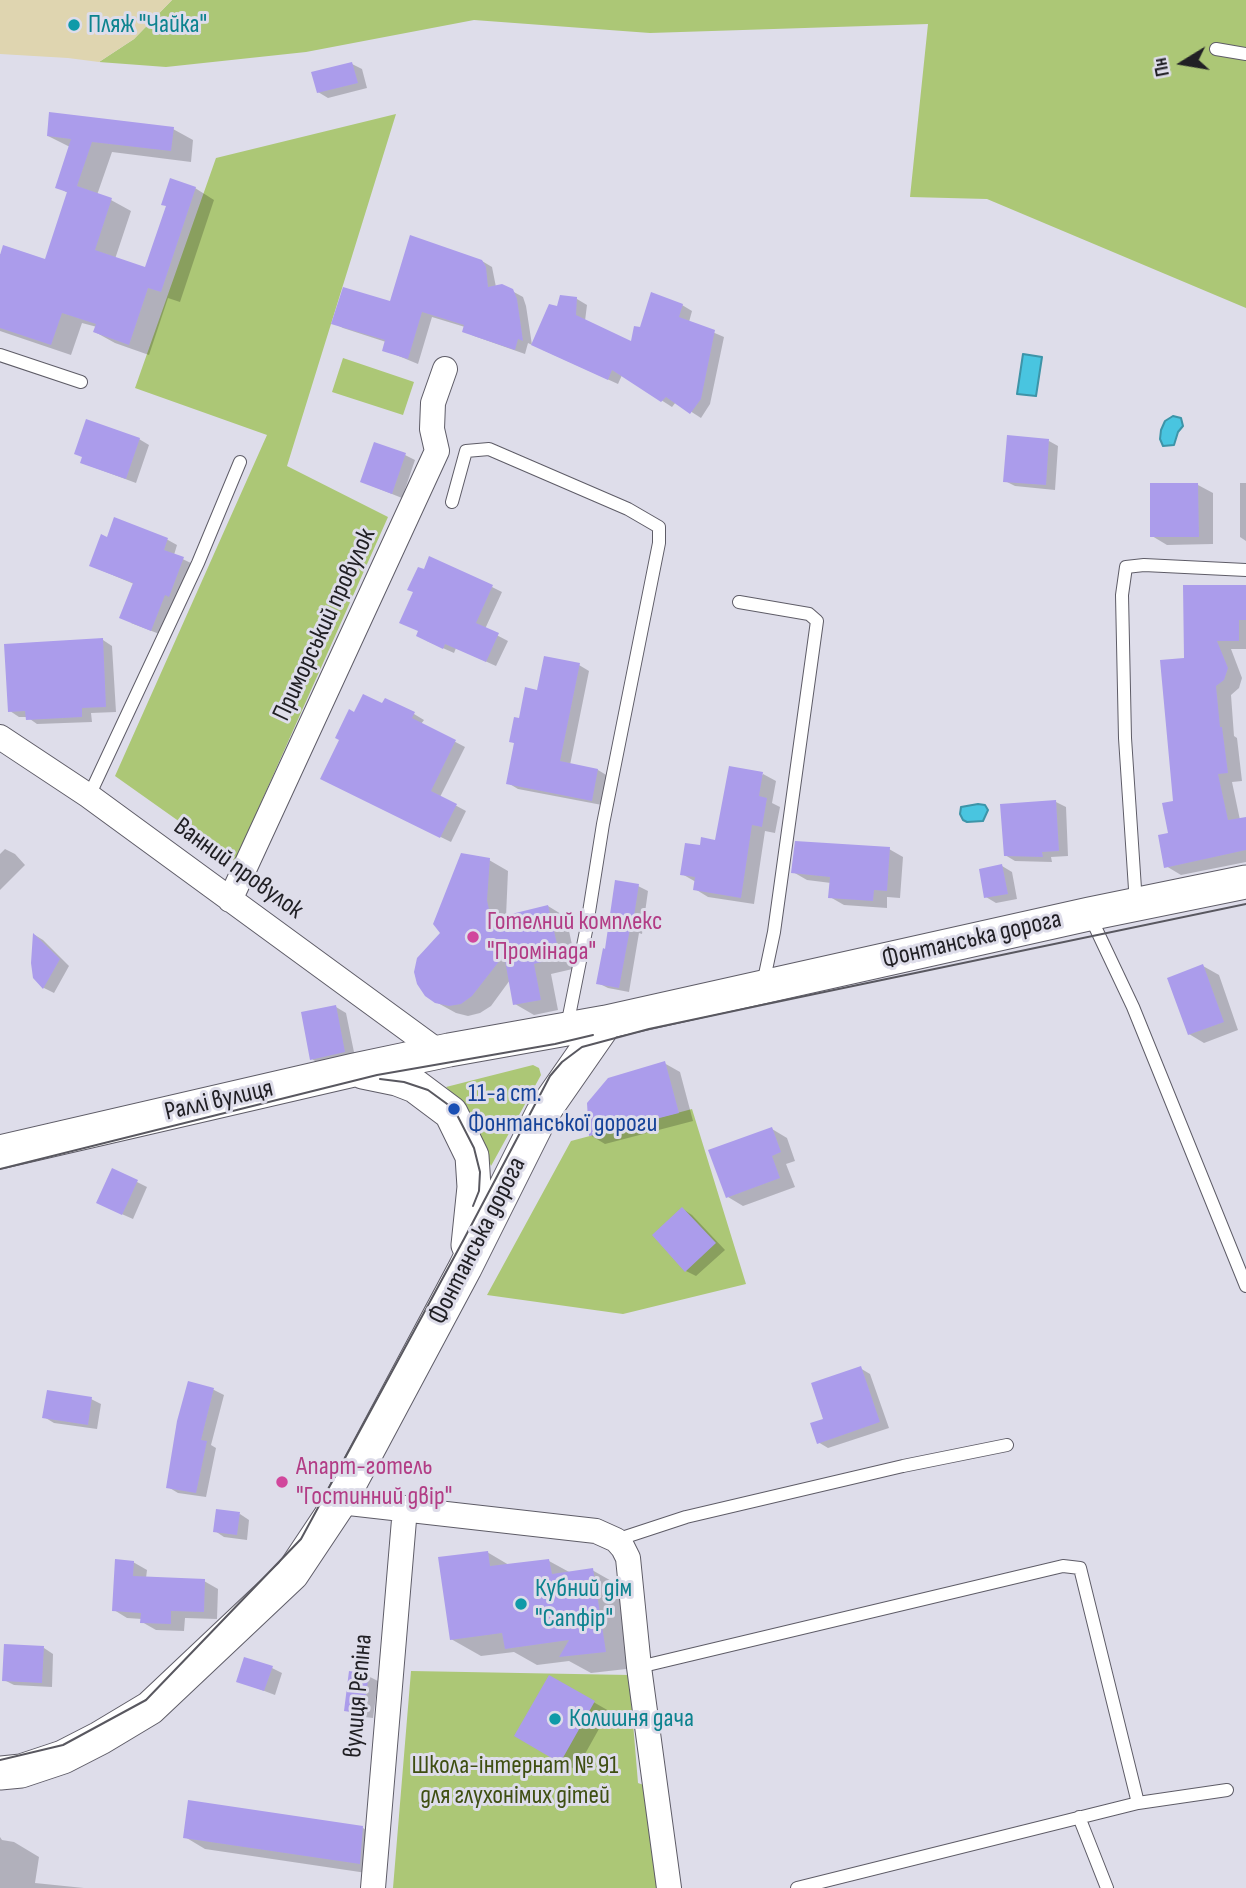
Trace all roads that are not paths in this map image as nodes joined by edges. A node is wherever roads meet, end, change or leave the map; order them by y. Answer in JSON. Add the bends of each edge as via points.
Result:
{"nodes":[{"id":1,"x":1216,"y":49,"type":"dead end"},
{"id":2,"x":1246,"y":54,"type":"edge"},
{"id":3,"x":0,"y":355,"type":"edge"},
{"id":4,"x":445,"y":369,"type":"dead end"},
{"id":5,"x":81,"y":382,"type":"dead end"},
{"id":6,"x":240,"y":462,"type":"dead end"},
{"id":7,"x":452,"y":502,"type":"dead end"},
{"id":8,"x":1246,"y":570,"type":"edge"},
{"id":9,"x":739,"y":602,"type":"dead end"},
{"id":10,"x":0,"y":737,"type":"edge"},
{"id":11,"x":89,"y":796,"type":"junction"},
{"id":12,"x":1246,"y":882,"type":"edge"},
{"id":13,"x":230,"y":901,"type":"junction"},
{"id":14,"x":1136,"y":904,"type":"junction"},
{"id":15,"x":1089,"y":914,"type":"junction"},
{"id":16,"x":762,"y":987,"type":"junction"},
{"id":17,"x":606,"y":1022,"type":"junction"},
{"id":18,"x":566,"y":1030,"type":"junction"},
{"id":19,"x":439,"y":1052,"type":"junction"},
{"id":20,"x":354,"y":1070,"type":"junction"},
{"id":21,"x":0,"y":1152,"type":"edge"},
{"id":22,"x":465,"y":1268,"type":"junction"},
{"id":23,"x":1246,"y":1286,"type":"edge"},
{"id":24,"x":1007,"y":1445,"type":"dead end"},
{"id":25,"x":340,"y":1502,"type":"junction"},
{"id":26,"x":405,"y":1508,"type":"junction"},
{"id":27,"x":616,"y":1540,"type":"junction"},
{"id":28,"x":639,"y":1667,"type":"junction"},
{"id":29,"x":0,"y":1773,"type":"edge"},
{"id":30,"x":1227,"y":1790,"type":"dead end"},
{"id":31,"x":1138,"y":1803,"type":"junction"},
{"id":32,"x":1079,"y":1817,"type":"junction"},
{"id":33,"x":373,"y":1888,"type":"edge"},
{"id":34,"x":669,"y":1888,"type":"edge"},
{"id":35,"x":797,"y":1888,"type":"edge"},
{"id":36,"x":1107,"y":1888,"type":"edge"}],
"edges":[{"from":1,"to":2,"type":"lane"},
{"from":3,"to":5,"type":"lane"},
{"from":4,"to":13,"type":"street","name":"Приморський провулок","via":[[433,402],[437,451]]},
{"from":6,"to":11,"type":"lane"},
{"from":7,"to":18,"type":"lane","via":[[466,451],[489,449],[659,527]]},
{"from":8,"to":14,"type":"lane","via":[[1125,567],[1125,738]]},
{"from":9,"to":16,"type":"lane","via":[[808,614],[817,621],[774,932]]},
{"from":10,"to":11,"type":"street","name":"Ванний провулок"},
{"from":11,"to":13,"type":"street","name":"Ванний провулок"},
{"from":12,"to":14,"type":"main road","name":"Фонтанська дорога"},
{"from":13,"to":19,"type":"street","name":"Ванний провулок"},
{"from":14,"to":15,"type":"main road","name":"Фонтанська дорога"},
{"from":15,"to":16,"type":"main road","name":"Фонтанська дорога"},
{"from":15,"to":23,"type":"lane","via":[[1133,1007]]},
{"from":16,"to":17,"type":"main road","name":"Фонтанська дорога"},
{"from":17,"to":18,"type":"main road","name":"Раллі вулиця"},
{"from":17,"to":22,"type":"main road","name":"Фонтанська дорога","via":[[542,1114]]},
{"from":18,"to":19,"type":"main road","name":"Раллі вулиця"},
{"from":19,"to":20,"type":"main road","name":"Раллі вулиця"},
{"from":20,"to":21,"type":"main road","name":"Раллі вулиця"},
{"from":20,"to":22,"type":"main road","via":[[415,1086],[451,1113],[472,1156],[474,1186]]},
{"from":22,"to":25,"type":"main road","name":"Фонтанська дорога"},
{"from":24,"to":27,"type":"lane","via":[[700,1514]]},
{"from":25,"to":26,"type":"street"},
{"from":25,"to":29,"type":"main road","name":"Фонтанська дорога","via":[[292,1574],[150,1708],[64,1757]]},
{"from":26,"to":27,"type":"street","via":[[596,1531]]},
{"from":26,"to":33,"type":"street","name":"вулиця Рєпіна"},
{"from":27,"to":28,"type":"street","via":[[628,1558]]},
{"from":28,"to":31,"type":"lane","via":[[1063,1566],[1080,1568]]},
{"from":28,"to":34,"type":"street"},
{"from":30,"to":31,"type":"lane"},
{"from":31,"to":32,"type":"lane"},
{"from":32,"to":35,"type":"lane"},
{"from":32,"to":36,"type":"lane"}]}
